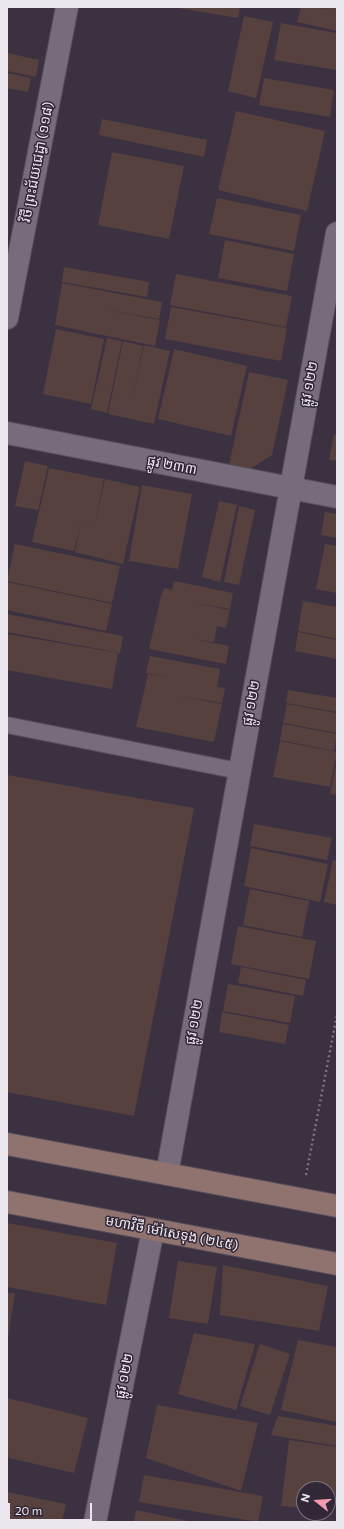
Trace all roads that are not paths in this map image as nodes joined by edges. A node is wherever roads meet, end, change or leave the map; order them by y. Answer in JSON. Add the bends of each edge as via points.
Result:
{"nodes":[{"id":1,"x":67,"y":7,"type":"edge"},
{"id":2,"x":337,"y":233,"type":"edge"},
{"id":3,"x":7,"y":318,"type":"edge"},
{"id":4,"x":7,"y":433,"type":"edge"},
{"id":5,"x":290,"y":488,"type":"junction"},
{"id":6,"x":337,"y":497,"type":"edge"},
{"id":7,"x":7,"y":725,"type":"edge"},
{"id":8,"x":239,"y":770,"type":"junction"},
{"id":9,"x":7,"y":1144,"type":"edge"},
{"id":10,"x":167,"y":1174,"type":"junction"},
{"id":11,"x":7,"y":1202,"type":"edge"},
{"id":12,"x":337,"y":1206,"type":"edge"},
{"id":13,"x":153,"y":1230,"type":"junction"},
{"id":14,"x":337,"y":1264,"type":"edge"},
{"id":15,"x":95,"y":1522,"type":"edge"}],
"edges":[{"from":1,"to":3,"type":"street","name":"វិថី ព្រះជ័យជេដ្ធា (១១៨)"},
{"from":2,"to":5,"type":"street","name":"ផ្លូវ ១២២"},
{"from":4,"to":5,"type":"street","name":"ផ្លូវ ២៣៣"},
{"from":5,"to":6,"type":"street","name":"ផ្លូវ ២៣៣"},
{"from":5,"to":8,"type":"street","name":"ផ្លូវ ១២២"},
{"from":7,"to":8,"type":"lane"},
{"from":8,"to":10,"type":"street","name":"ផ្លូវ ១២២"},
{"from":9,"to":10,"type":"main road"},
{"from":10,"to":12,"type":"main road"},
{"from":11,"to":13,"type":"main road","name":"មហាវិថី ម៉ៅសេទុង (២៤៥)"},
{"from":13,"to":14,"type":"main road","name":"មហាវិថី ម៉ៅសេទុង (២៤៥)"},
{"from":13,"to":15,"type":"street","name":"ផ្លូវ ១២២"}]}
